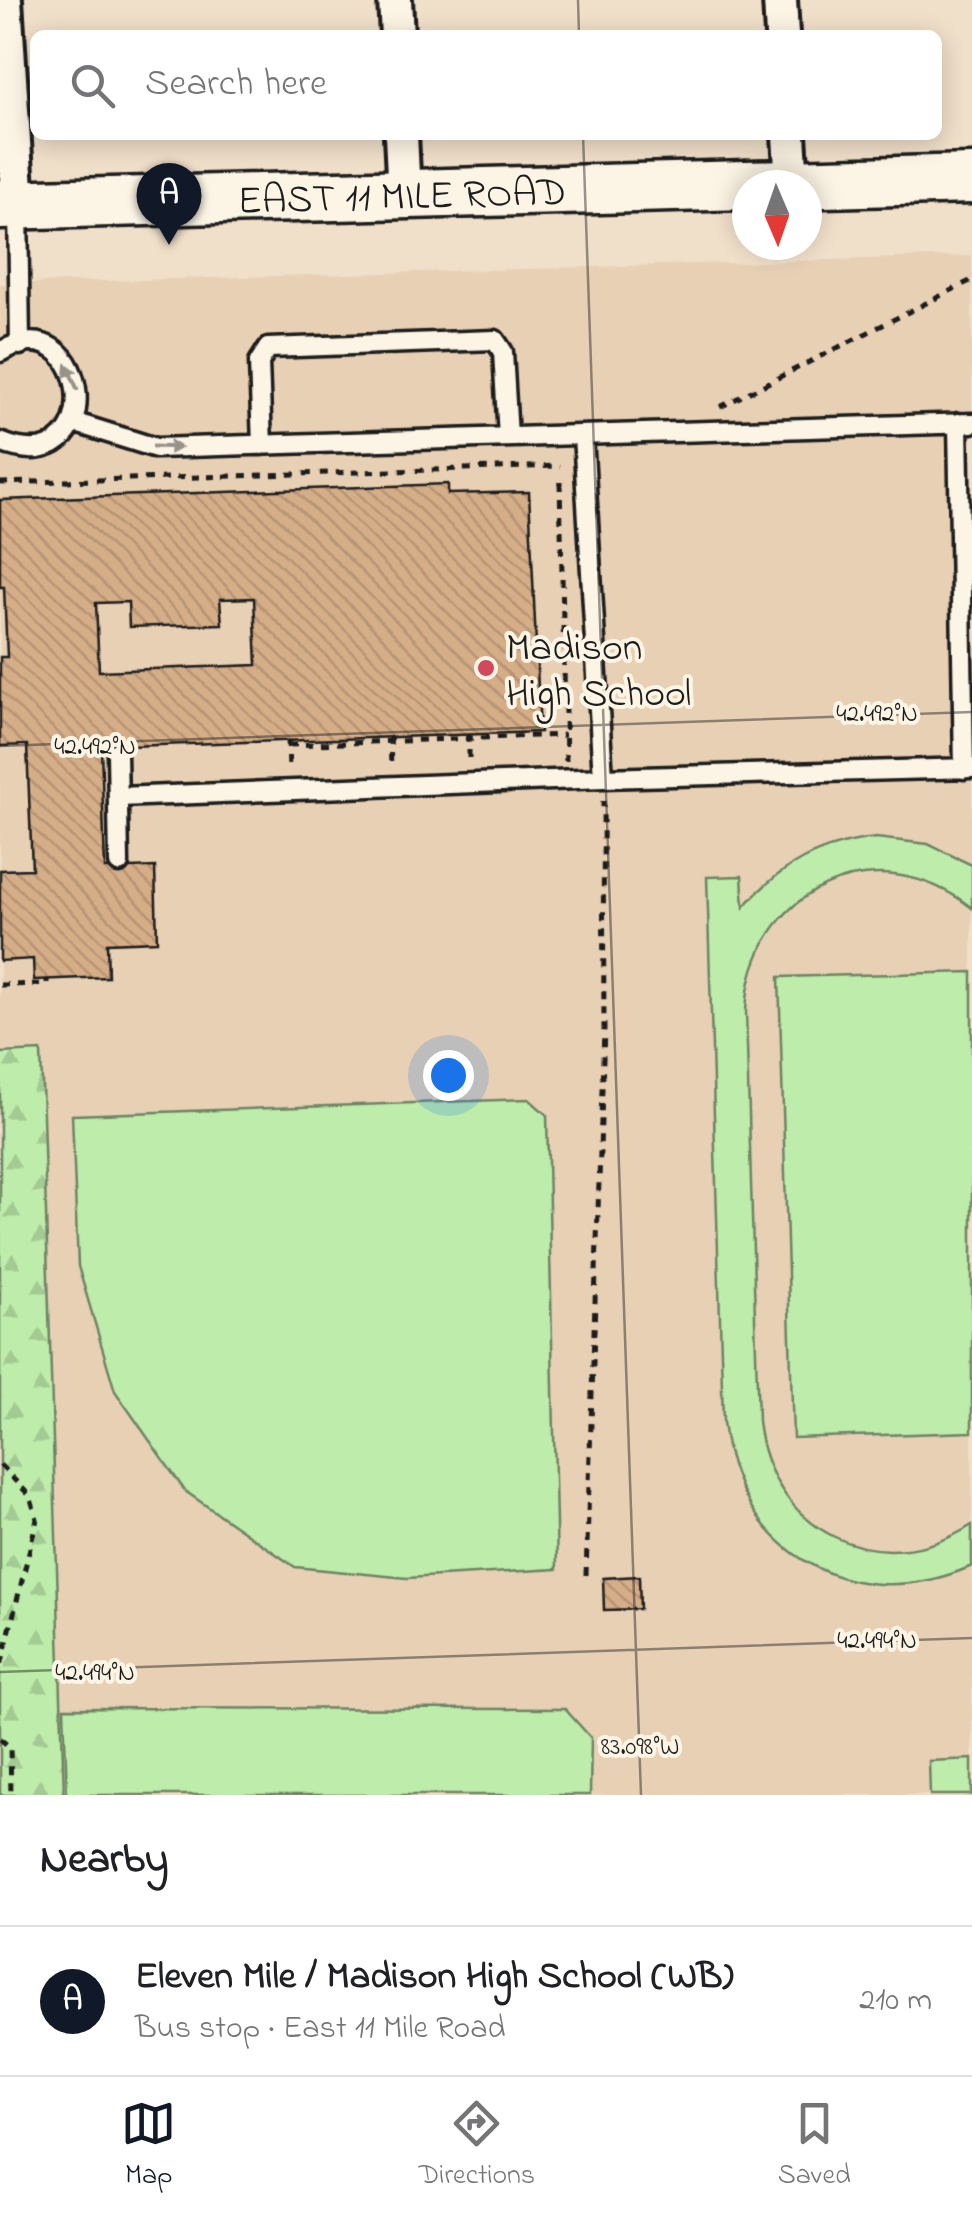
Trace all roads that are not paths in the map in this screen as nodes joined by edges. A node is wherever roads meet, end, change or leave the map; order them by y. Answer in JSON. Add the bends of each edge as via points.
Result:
{"nodes":[{"id":1,"x":5,"y":0,"type":"edge"},
{"id":2,"x":396,"y":0,"type":"edge"},
{"id":3,"x":780,"y":0,"type":"edge"},
{"id":4,"x":397,"y":30,"type":"edge"},
{"id":5,"x":782,"y":30,"type":"edge"},
{"id":6,"x":401,"y":140,"type":"edge"},
{"id":7,"x":789,"y":140,"type":"edge"},
{"id":8,"x":791,"y":170,"type":"edge"},
{"id":9,"x":972,"y":179,"type":"edge"},
{"id":10,"x":822,"y":183,"type":"edge"},
{"id":11,"x":732,"y":185,"type":"edge"},
{"id":12,"x":404,"y":194,"type":"junction"},
{"id":13,"x":9,"y":205,"type":"edge"},
{"id":14,"x":20,"y":344,"type":"junction"},
{"id":15,"x":0,"y":352,"type":"edge"},
{"id":16,"x":74,"y":422,"type":"junction"},
{"id":17,"x":965,"y":423,"type":"edge"},
{"id":18,"x":583,"y":434,"type":"junction"},
{"id":19,"x":508,"y":437,"type":"junction"},
{"id":20,"x":0,"y":442,"type":"edge"},
{"id":21,"x":262,"y":445,"type":"junction"},
{"id":22,"x":117,"y":752,"type":"dead end"},
{"id":23,"x":968,"y":768,"type":"edge"},
{"id":24,"x":603,"y":778,"type":"junction"},
{"id":25,"x":118,"y":797,"type":"junction"},
{"id":26,"x":119,"y":863,"type":"dead end"}],
"edges":[{"from":1,"to":13,"type":"street"},
{"from":2,"to":4,"type":"street"},
{"from":3,"to":5,"type":"street"},
{"from":6,"to":12,"type":"street"},
{"from":7,"to":8,"type":"street"},
{"from":9,"to":10,"type":"main road","name":"EAST 11 MILE ROAD"},
{"from":11,"to":12,"type":"main road","name":"EAST 11 MILE ROAD"},
{"from":12,"to":13,"type":"main road","name":"EAST 11 MILE ROAD"},
{"from":13,"to":14,"type":"lane"},
{"from":14,"to":15,"type":"lane"},
{"from":16,"to":14,"type":"lane","one_way":true,"via":[[80,394],[70,366],[48,348]]},
{"from":16,"to":20,"type":"lane","via":[[49,444],[16,448]]},
{"from":16,"to":21,"type":"lane","one_way":true,"via":[[156,448]]},
{"from":17,"to":18,"type":"lane"},
{"from":17,"to":23,"type":"lane"},
{"from":18,"to":19,"type":"lane"},
{"from":18,"to":24,"type":"lane"},
{"from":19,"to":21,"type":"lane"},
{"from":19,"to":21,"type":"lane","via":[[504,352],[495,340],[268,348],[259,362]]},
{"from":22,"to":25,"type":"lane"},
{"from":23,"to":24,"type":"lane"},
{"from":24,"to":25,"type":"lane"},
{"from":25,"to":26,"type":"lane"}]}
